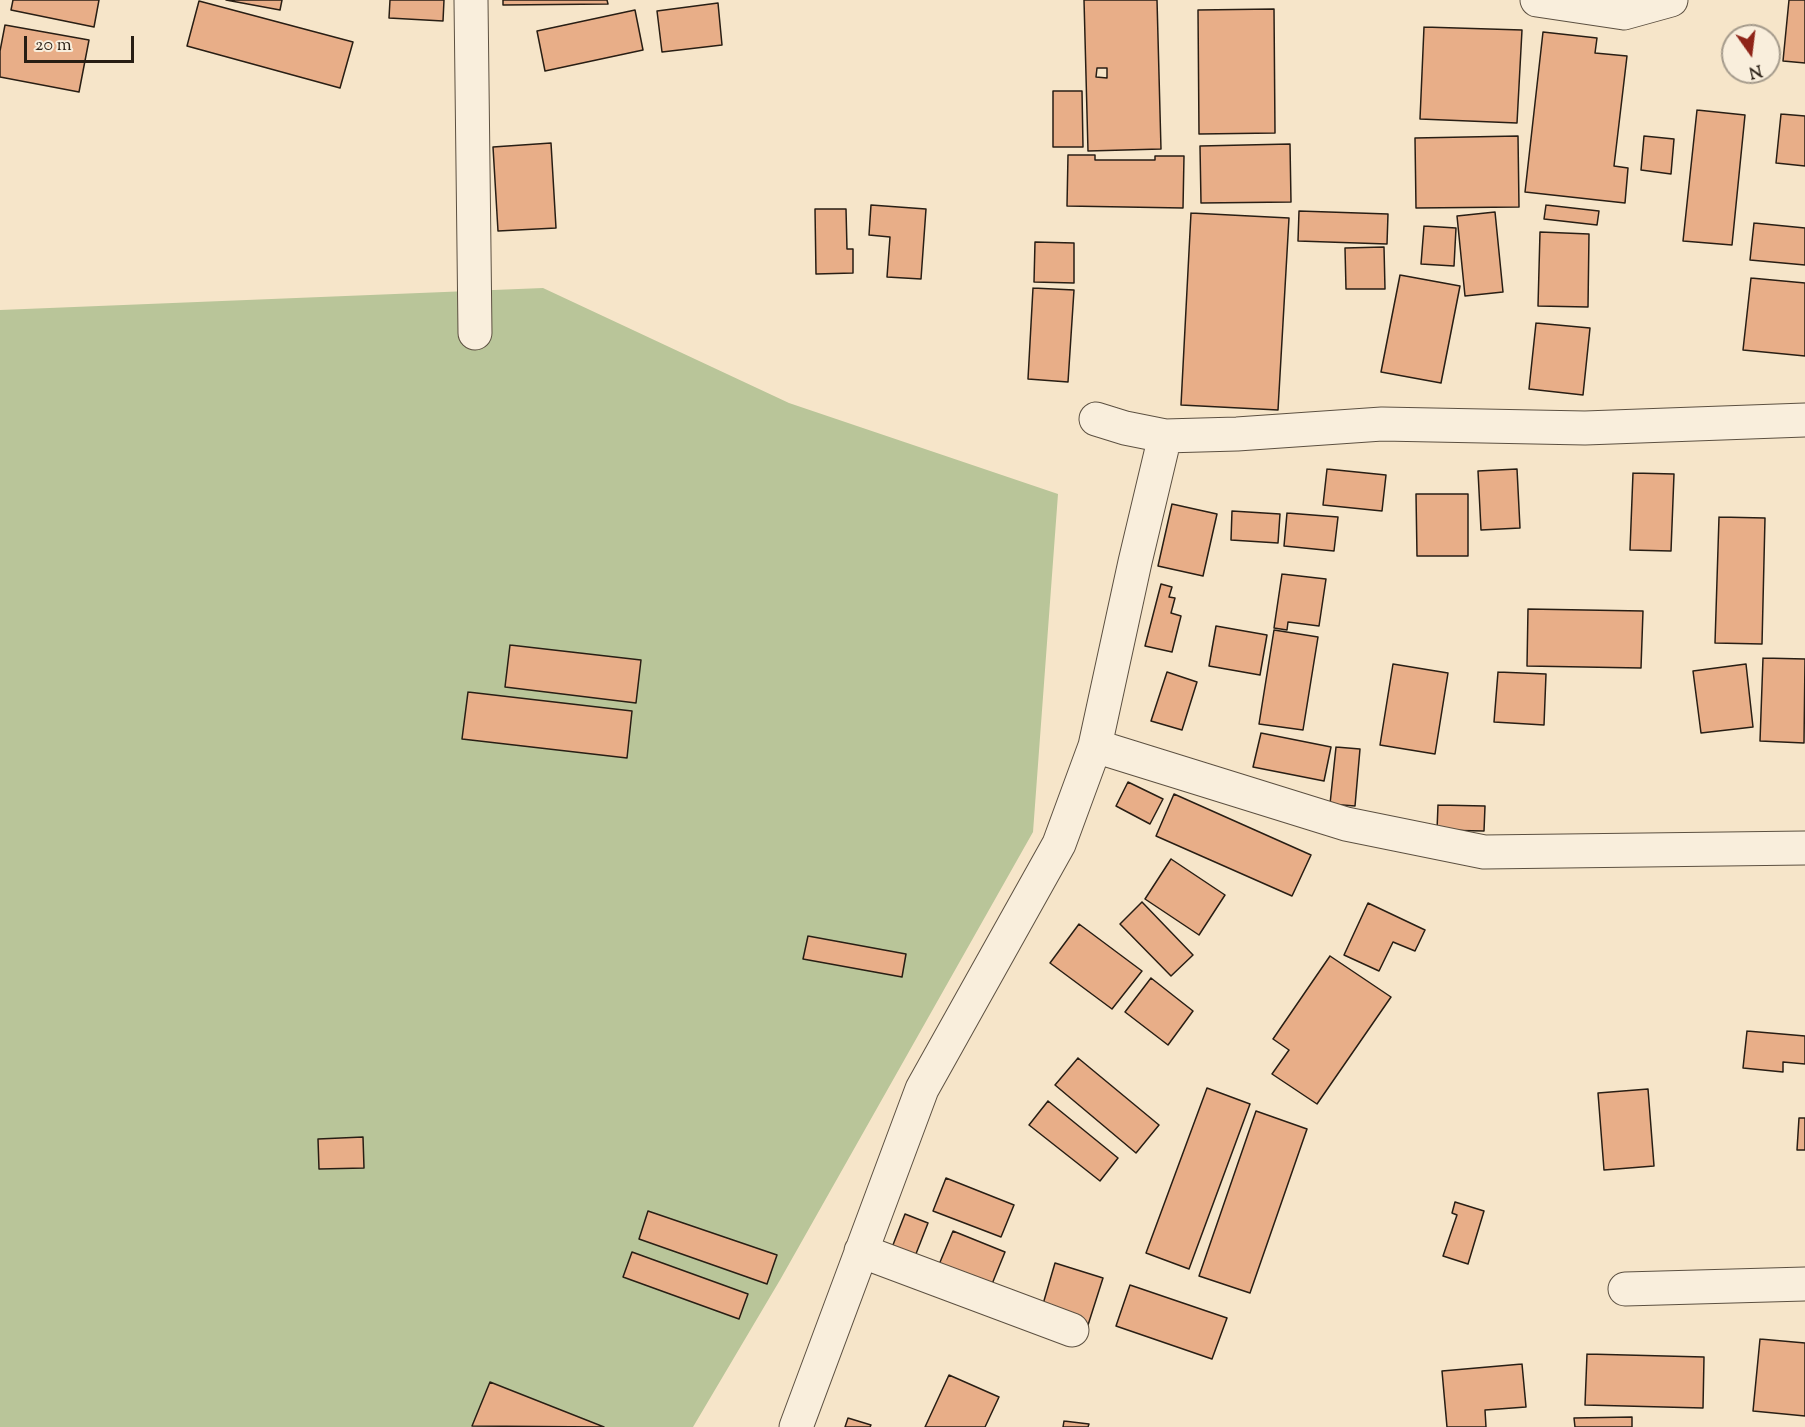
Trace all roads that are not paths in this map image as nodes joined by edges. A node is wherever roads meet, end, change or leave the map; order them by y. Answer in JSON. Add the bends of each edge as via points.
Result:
{"nodes":[{"id":1,"x":471,"y":0,"type":"edge"},
{"id":2,"x":1537,"y":0,"type":"edge"},
{"id":3,"x":1671,"y":0,"type":"edge"},
{"id":4,"x":476,"y":333,"type":"dead end"},
{"id":5,"x":1096,"y":419,"type":"dead end"},
{"id":6,"x":1805,"y":420,"type":"edge"},
{"id":7,"x":1165,"y":436,"type":"junction"},
{"id":8,"x":1095,"y":746,"type":"junction"},
{"id":9,"x":1805,"y":848,"type":"edge"},
{"id":10,"x":861,"y":1251,"type":"junction"},
{"id":11,"x":1805,"y":1284,"type":"edge"},
{"id":12,"x":1625,"y":1290,"type":"dead end"},
{"id":13,"x":1072,"y":1330,"type":"dead end"},
{"id":14,"x":796,"y":1427,"type":"edge"}],
"edges":[{"from":1,"to":4,"type":"street"},
{"from":2,"to":3,"type":"street","via":[[1624,14]]},
{"from":5,"to":7,"type":"street"},
{"from":6,"to":7,"type":"street","via":[[1585,428],[1382,423]]},
{"from":7,"to":8,"type":"street"},
{"from":8,"to":9,"type":"street","via":[[1346,824],[1484,852]]},
{"from":8,"to":10,"type":"street","via":[[1059,844],[922,1089]]},
{"from":10,"to":13,"type":"street"},
{"from":10,"to":14,"type":"street"},
{"from":11,"to":12,"type":"street"}]}
